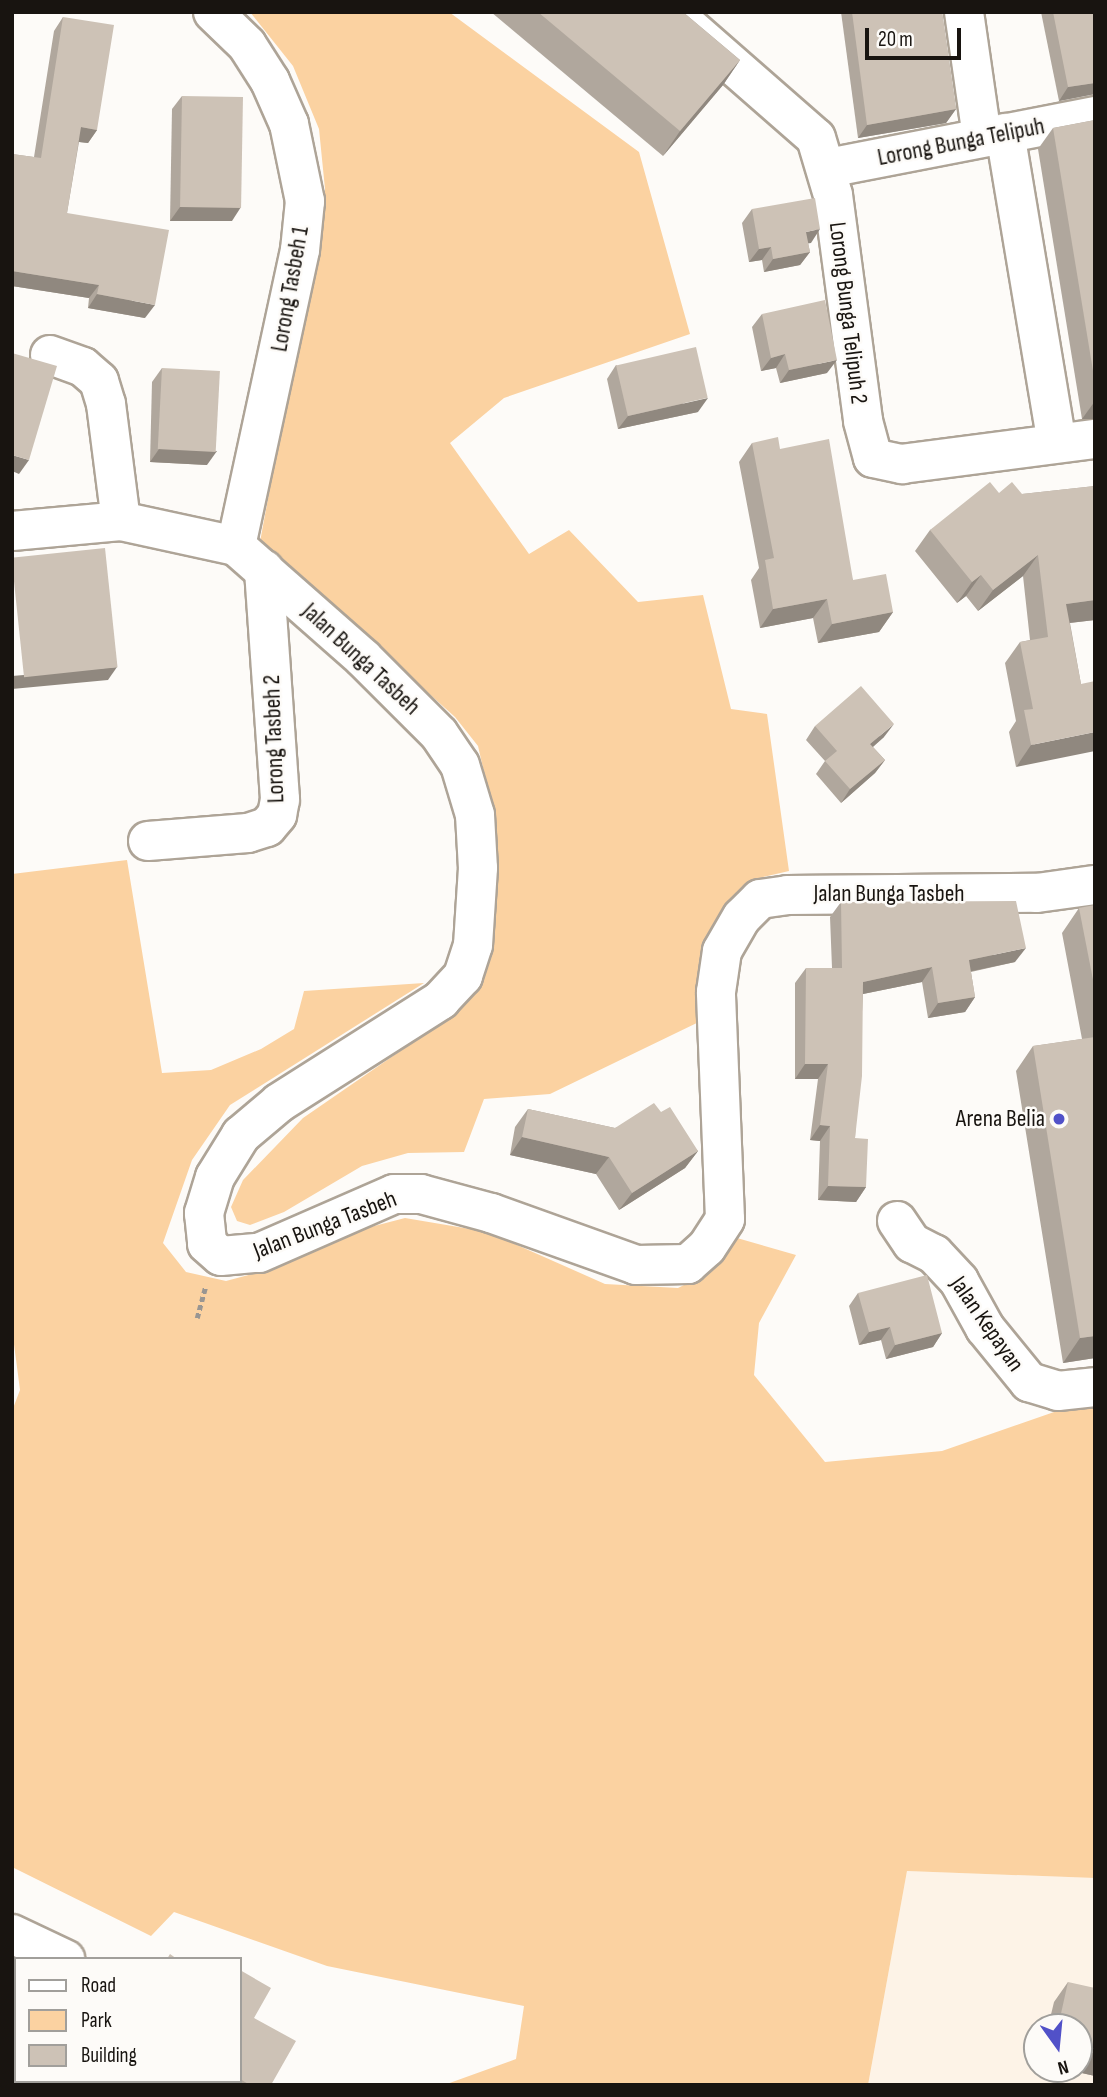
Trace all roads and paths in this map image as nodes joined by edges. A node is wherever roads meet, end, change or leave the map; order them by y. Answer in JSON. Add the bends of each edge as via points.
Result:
{"nodes":[{"id":1,"x":213,"y":12,"type":"edge"},
{"id":2,"x":672,"y":12,"type":"edge"},
{"id":3,"x":964,"y":12,"type":"edge"},
{"id":4,"x":1095,"y":116,"type":"edge"},
{"id":5,"x":993,"y":135,"type":"junction"},
{"id":6,"x":828,"y":168,"type":"junction"},
{"id":7,"x":50,"y":355,"type":"dead end"},
{"id":8,"x":1095,"y":439,"type":"edge"},
{"id":9,"x":1057,"y":443,"type":"junction"},
{"id":10,"x":121,"y":521,"type":"junction"},
{"id":11,"x":12,"y":531,"type":"edge"},
{"id":12,"x":250,"y":558,"type":"junction"},
{"id":13,"x":148,"y":841,"type":"dead end"},
{"id":14,"x":1095,"y":885,"type":"edge"},
{"id":15,"x":897,"y":1221,"type":"dead end"},
{"id":16,"x":1095,"y":1387,"type":"edge"},
{"id":17,"x":12,"y":1934,"type":"edge"},
{"id":18,"x":61,"y":1957,"type":"edge"}],
"edges":[{"from":1,"to":12,"type":"street","name":"Lorong Tasbeh 1","via":[[247,45],[270,81],[296,148],[304,201]]},
{"from":2,"to":6,"type":"street","name":"Lorong Bunga Telipuh 2","via":[[796,117],[816,138]]},
{"from":3,"to":5,"type":"street"},
{"from":4,"to":5,"type":"street","name":"Lorong Bunga Telipuh"},
{"from":5,"to":6,"type":"street","name":"Lorong Bunga Telipuh"},
{"from":5,"to":9,"type":"street"},
{"from":6,"to":9,"type":"street","name":"Lorong Bunga Telipuh 2","via":[[863,421],[873,458],[902,464]]},
{"from":7,"to":10,"type":"street","via":[[83,367],[99,381]]},
{"from":8,"to":9,"type":"street"},
{"from":10,"to":11,"type":"street","name":"Jalan Bunga Tasbeh"},
{"from":10,"to":12,"type":"street","name":"Jalan Bunga Tasbeh"},
{"from":12,"to":13,"type":"street","name":"Lorong Tasbeh 2","via":[[281,799],[277,815],[267,827],[248,833]]},
{"from":12,"to":14,"type":"street","name":"Jalan Bunga Tasbeh","via":[[363,658],[439,734],[460,765],[475,815],[477,894],[473,945],[463,976],[441,1000],[279,1103],[241,1135],[215,1177],[204,1213],[207,1244],[221,1256],[259,1253],[394,1194],[421,1194],[491,1213],[636,1265],[688,1264],[707,1247],[725,1219],[716,992],[722,951],[741,917],[760,899],[1037,893]]},
{"from":15,"to":16,"type":"street","name":"Jalan Kepayan","via":[[912,1243],[934,1254],[959,1281],[985,1328],[1029,1382],[1058,1391]]},
{"from":17,"to":18,"type":"street"}]}
